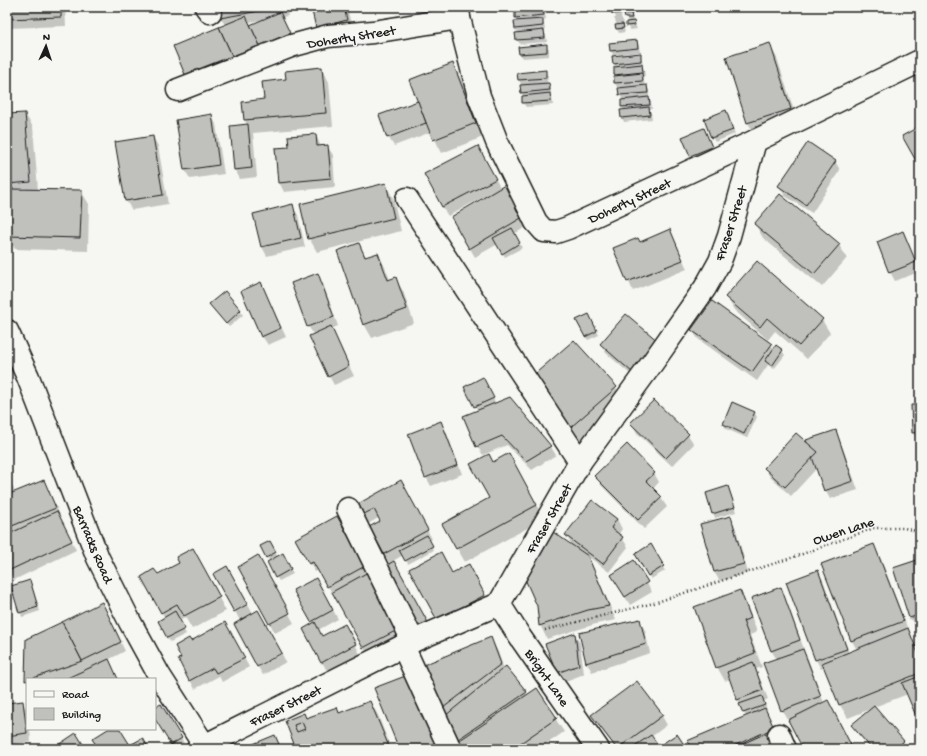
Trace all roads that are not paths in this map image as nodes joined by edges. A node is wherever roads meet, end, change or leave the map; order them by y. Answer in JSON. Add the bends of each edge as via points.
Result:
{"nodes":[{"id":1,"x":458,"y":12,"type":"edge"},
{"id":2,"x":920,"y":61,"type":"edge"},
{"id":3,"x":178,"y":90,"type":"dead end"},
{"id":4,"x":755,"y":141,"type":"junction"},
{"id":5,"x":407,"y":199,"type":"dead end"},
{"id":6,"x":7,"y":331,"type":"edge"},
{"id":7,"x":580,"y":462,"type":"junction"},
{"id":8,"x":348,"y":509,"type":"dead end"},
{"id":9,"x":499,"y":604,"type":"junction"},
{"id":10,"x":408,"y":644,"type":"junction"},
{"id":11,"x":201,"y":747,"type":"edge"},
{"id":12,"x":450,"y":749,"type":"edge"},
{"id":13,"x":598,"y":749,"type":"edge"}],
"edges":[{"from":1,"to":3,"type":"street","name":"Doherty Street","via":[[373,32],[328,36],[291,46]]},
{"from":1,"to":4,"type":"street","name":"Doherty Street","via":[[480,96],[497,142],[536,222],[544,231],[556,232],[568,228]]},
{"from":2,"to":4,"type":"street","name":"Doherty Street"},
{"from":4,"to":7,"type":"street","name":"Fraser Street","via":[[720,261],[675,332]]},
{"from":5,"to":7,"type":"street"},
{"from":6,"to":11,"type":"street","name":"Barracks Road","via":[[28,377],[98,558],[130,622]]},
{"from":7,"to":9,"type":"street","name":"Fraser Street"},
{"from":8,"to":10,"type":"street"},
{"from":9,"to":10,"type":"street","name":"Fraser Street"},
{"from":9,"to":13,"type":"street","name":"Bright Lane"},
{"from":10,"to":11,"type":"street","name":"Fraser Street"},
{"from":10,"to":12,"type":"street"}]}
